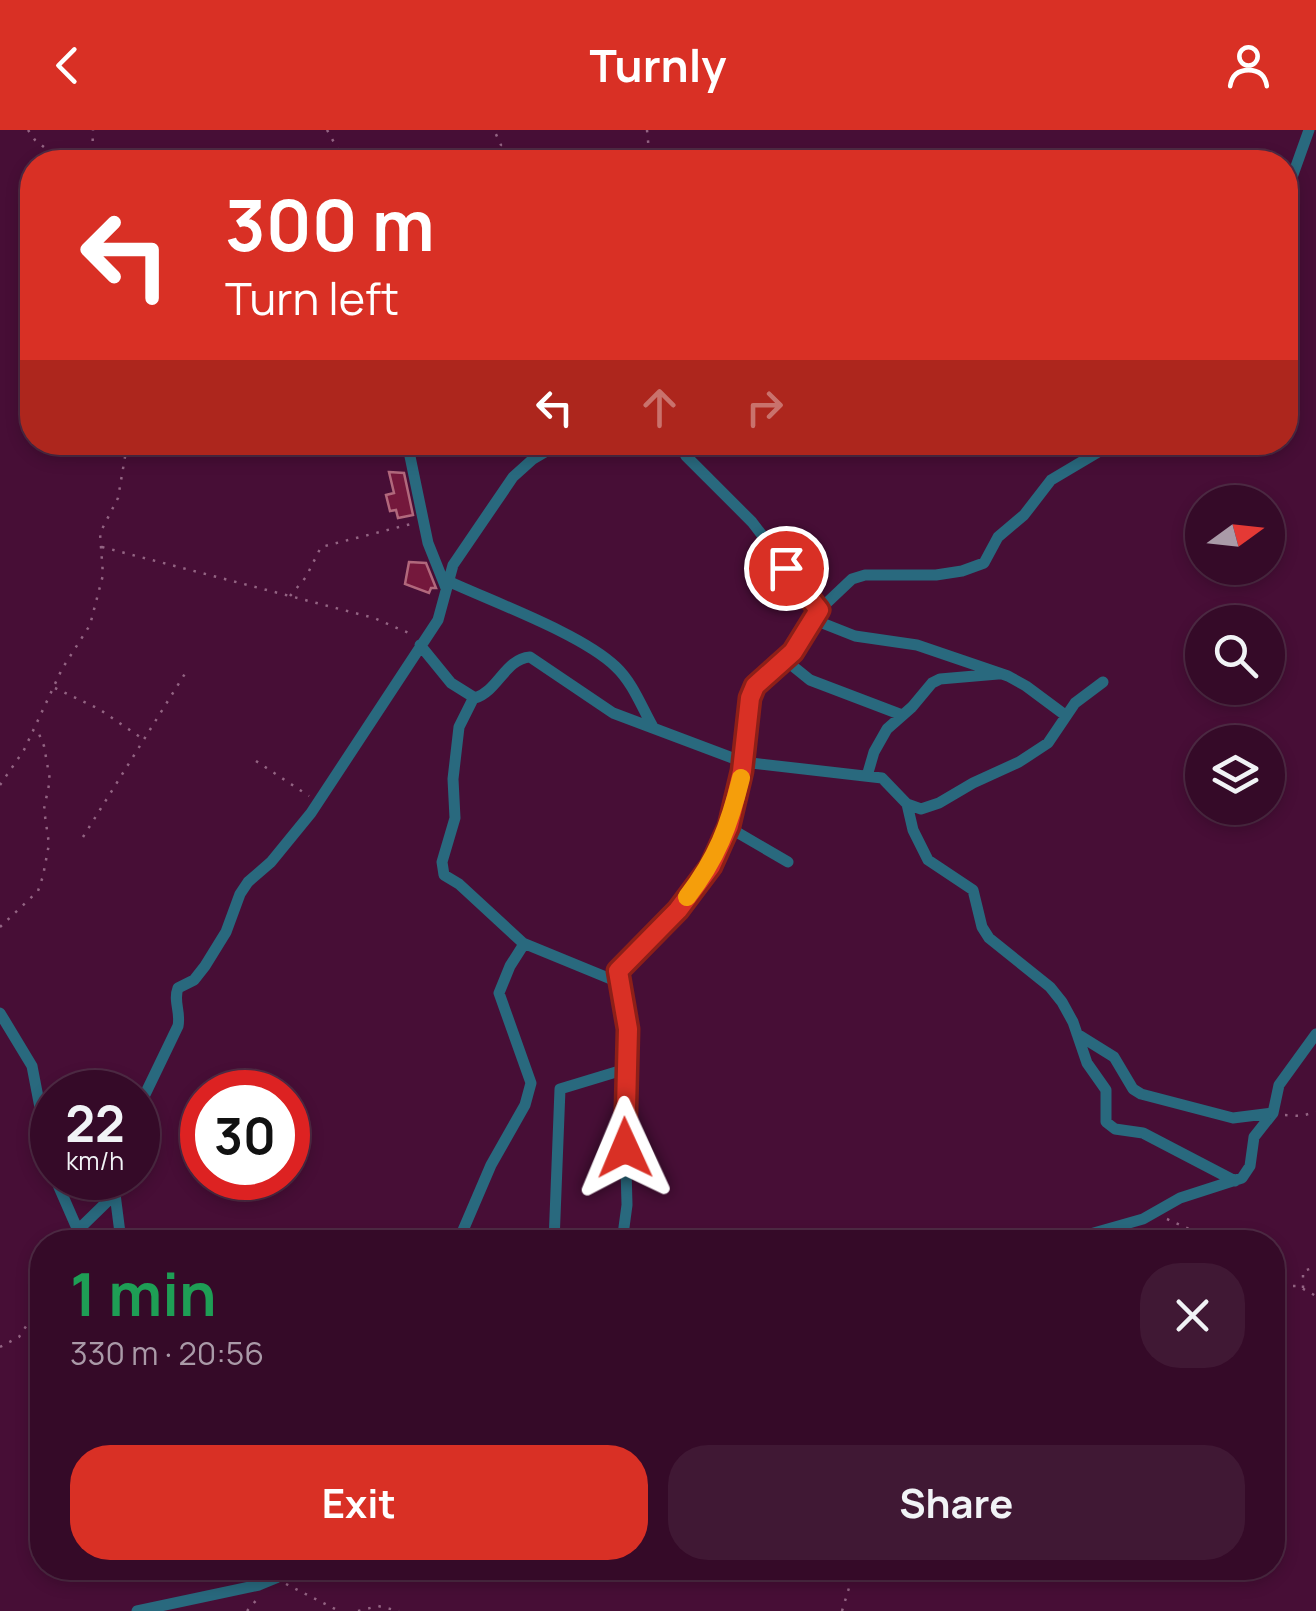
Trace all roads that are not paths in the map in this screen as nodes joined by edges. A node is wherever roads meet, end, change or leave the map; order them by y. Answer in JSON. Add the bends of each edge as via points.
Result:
{"nodes":[{"id":1,"x":1308,"y":130,"type":"edge"},
{"id":2,"x":1298,"y":159,"type":"edge"},
{"id":3,"x":409,"y":455,"type":"edge"},
{"id":4,"x":538,"y":455,"type":"edge"},
{"id":5,"x":686,"y":455,"type":"edge"},
{"id":6,"x":1093,"y":455,"type":"edge"},
{"id":7,"x":447,"y":584,"type":"junction"},
{"id":8,"x":816,"y":614,"type":"junction"},
{"id":9,"x":422,"y":643,"type":"junction"},
{"id":10,"x":784,"y":658,"type":"junction"},
{"id":11,"x":1002,"y":674,"type":"junction"},
{"id":12,"x":1103,"y":682,"type":"dead end"},
{"id":13,"x":474,"y":697,"type":"junction"},
{"id":14,"x":902,"y":715,"type":"junction"},
{"id":15,"x":1064,"y":716,"type":"junction"},
{"id":16,"x":654,"y":728,"type":"junction"},
{"id":17,"x":744,"y":762,"type":"junction"},
{"id":18,"x":867,"y":776,"type":"junction"},
{"id":19,"x":907,"y":804,"type":"junction"},
{"id":20,"x":728,"y":827,"type":"junction"},
{"id":21,"x":788,"y":862,"type":"dead end"},
{"id":22,"x":524,"y":944,"type":"junction"},
{"id":23,"x":618,"y":982,"type":"junction"},
{"id":24,"x":0,"y":1013,"type":"edge"},
{"id":25,"x":1077,"y":1034,"type":"junction"},
{"id":26,"x":1316,"y":1034,"type":"edge"},
{"id":27,"x":626,"y":1069,"type":"junction"},
{"id":28,"x":33,"y":1070,"type":"edge"},
{"id":29,"x":157,"y":1070,"type":"edge"},
{"id":30,"x":1274,"y":1114,"type":"junction"},
{"id":31,"x":1235,"y":1181,"type":"junction"},
{"id":32,"x":64,"y":1200,"type":"edge"},
{"id":33,"x":110,"y":1200,"type":"edge"},
{"id":34,"x":116,"y":1200,"type":"edge"},
{"id":35,"x":77,"y":1230,"type":"edge"},
{"id":36,"x":86,"y":1230,"type":"edge"},
{"id":37,"x":120,"y":1230,"type":"edge"},
{"id":38,"x":463,"y":1230,"type":"edge"},
{"id":39,"x":554,"y":1230,"type":"edge"},
{"id":40,"x":624,"y":1230,"type":"edge"},
{"id":41,"x":1102,"y":1230,"type":"edge"},
{"id":42,"x":271,"y":1580,"type":"edge"},
{"id":43,"x":137,"y":1611,"type":"edge"}],
"edges":[{"from":1,"to":2,"type":"street"},
{"from":3,"to":7,"type":"street","via":[[422,521]]},
{"from":4,"to":7,"type":"street","via":[[514,476]]},
{"from":5,"to":8,"type":"street","via":[[752,522]]},
{"from":6,"to":8,"type":"street","via":[[1052,480],[1003,530],[984,564],[936,574],[865,575]]},
{"from":7,"to":9,"type":"street","via":[[438,620]]},
{"from":7,"to":16,"type":"street","via":[[562,634],[615,666]]},
{"from":8,"to":10,"type":"street"},
{"from":8,"to":11,"type":"street","via":[[855,636],[916,646]]},
{"from":9,"to":13,"type":"street","via":[[451,683]]},
{"from":9,"to":29,"type":"street","via":[[318,802],[248,882],[205,966],[178,988],[178,1026]]},
{"from":10,"to":14,"type":"street","via":[[810,680]]},
{"from":10,"to":17,"type":"street","via":[[750,698]]},
{"from":11,"to":14,"type":"street","via":[[940,678]]},
{"from":11,"to":15,"type":"street"},
{"from":12,"to":15,"type":"street"},
{"from":13,"to":16,"type":"street","via":[[487,693],[519,658],[530,657],[612,713]]},
{"from":13,"to":22,"type":"street","via":[[459,727],[452,780],[456,818],[441,870]]},
{"from":14,"to":18,"type":"street","via":[[887,729]]},
{"from":15,"to":19,"type":"street","via":[[1053,737],[1019,762],[928,808]]},
{"from":16,"to":17,"type":"street"},
{"from":17,"to":18,"type":"street"},
{"from":17,"to":20,"type":"street"},
{"from":18,"to":19,"type":"street","via":[[882,778]]},
{"from":19,"to":25,"type":"street","via":[[928,860],[973,890],[990,938],[1050,987]]},
{"from":20,"to":21,"type":"street"},
{"from":20,"to":23,"type":"street","via":[[711,866],[678,910],[623,963]]},
{"from":22,"to":23,"type":"street"},
{"from":22,"to":38,"type":"street","via":[[499,993],[530,1078],[528,1096]]},
{"from":23,"to":27,"type":"street","via":[[628,1029]]},
{"from":24,"to":28,"type":"street"},
{"from":25,"to":30,"type":"street","via":[[1114,1057],[1141,1094],[1233,1118]]},
{"from":25,"to":31,"type":"street","via":[[1106,1090],[1110,1126],[1143,1133]]},
{"from":26,"to":30,"type":"street","via":[[1279,1085]]},
{"from":27,"to":39,"type":"street","via":[[560,1089]]},
{"from":27,"to":40,"type":"street"},
{"from":30,"to":31,"type":"street","via":[[1254,1138],[1250,1166]]},
{"from":31,"to":41,"type":"street"},
{"from":32,"to":35,"type":"street"},
{"from":33,"to":36,"type":"street"},
{"from":34,"to":37,"type":"street"},
{"from":42,"to":43,"type":"street"}]}
